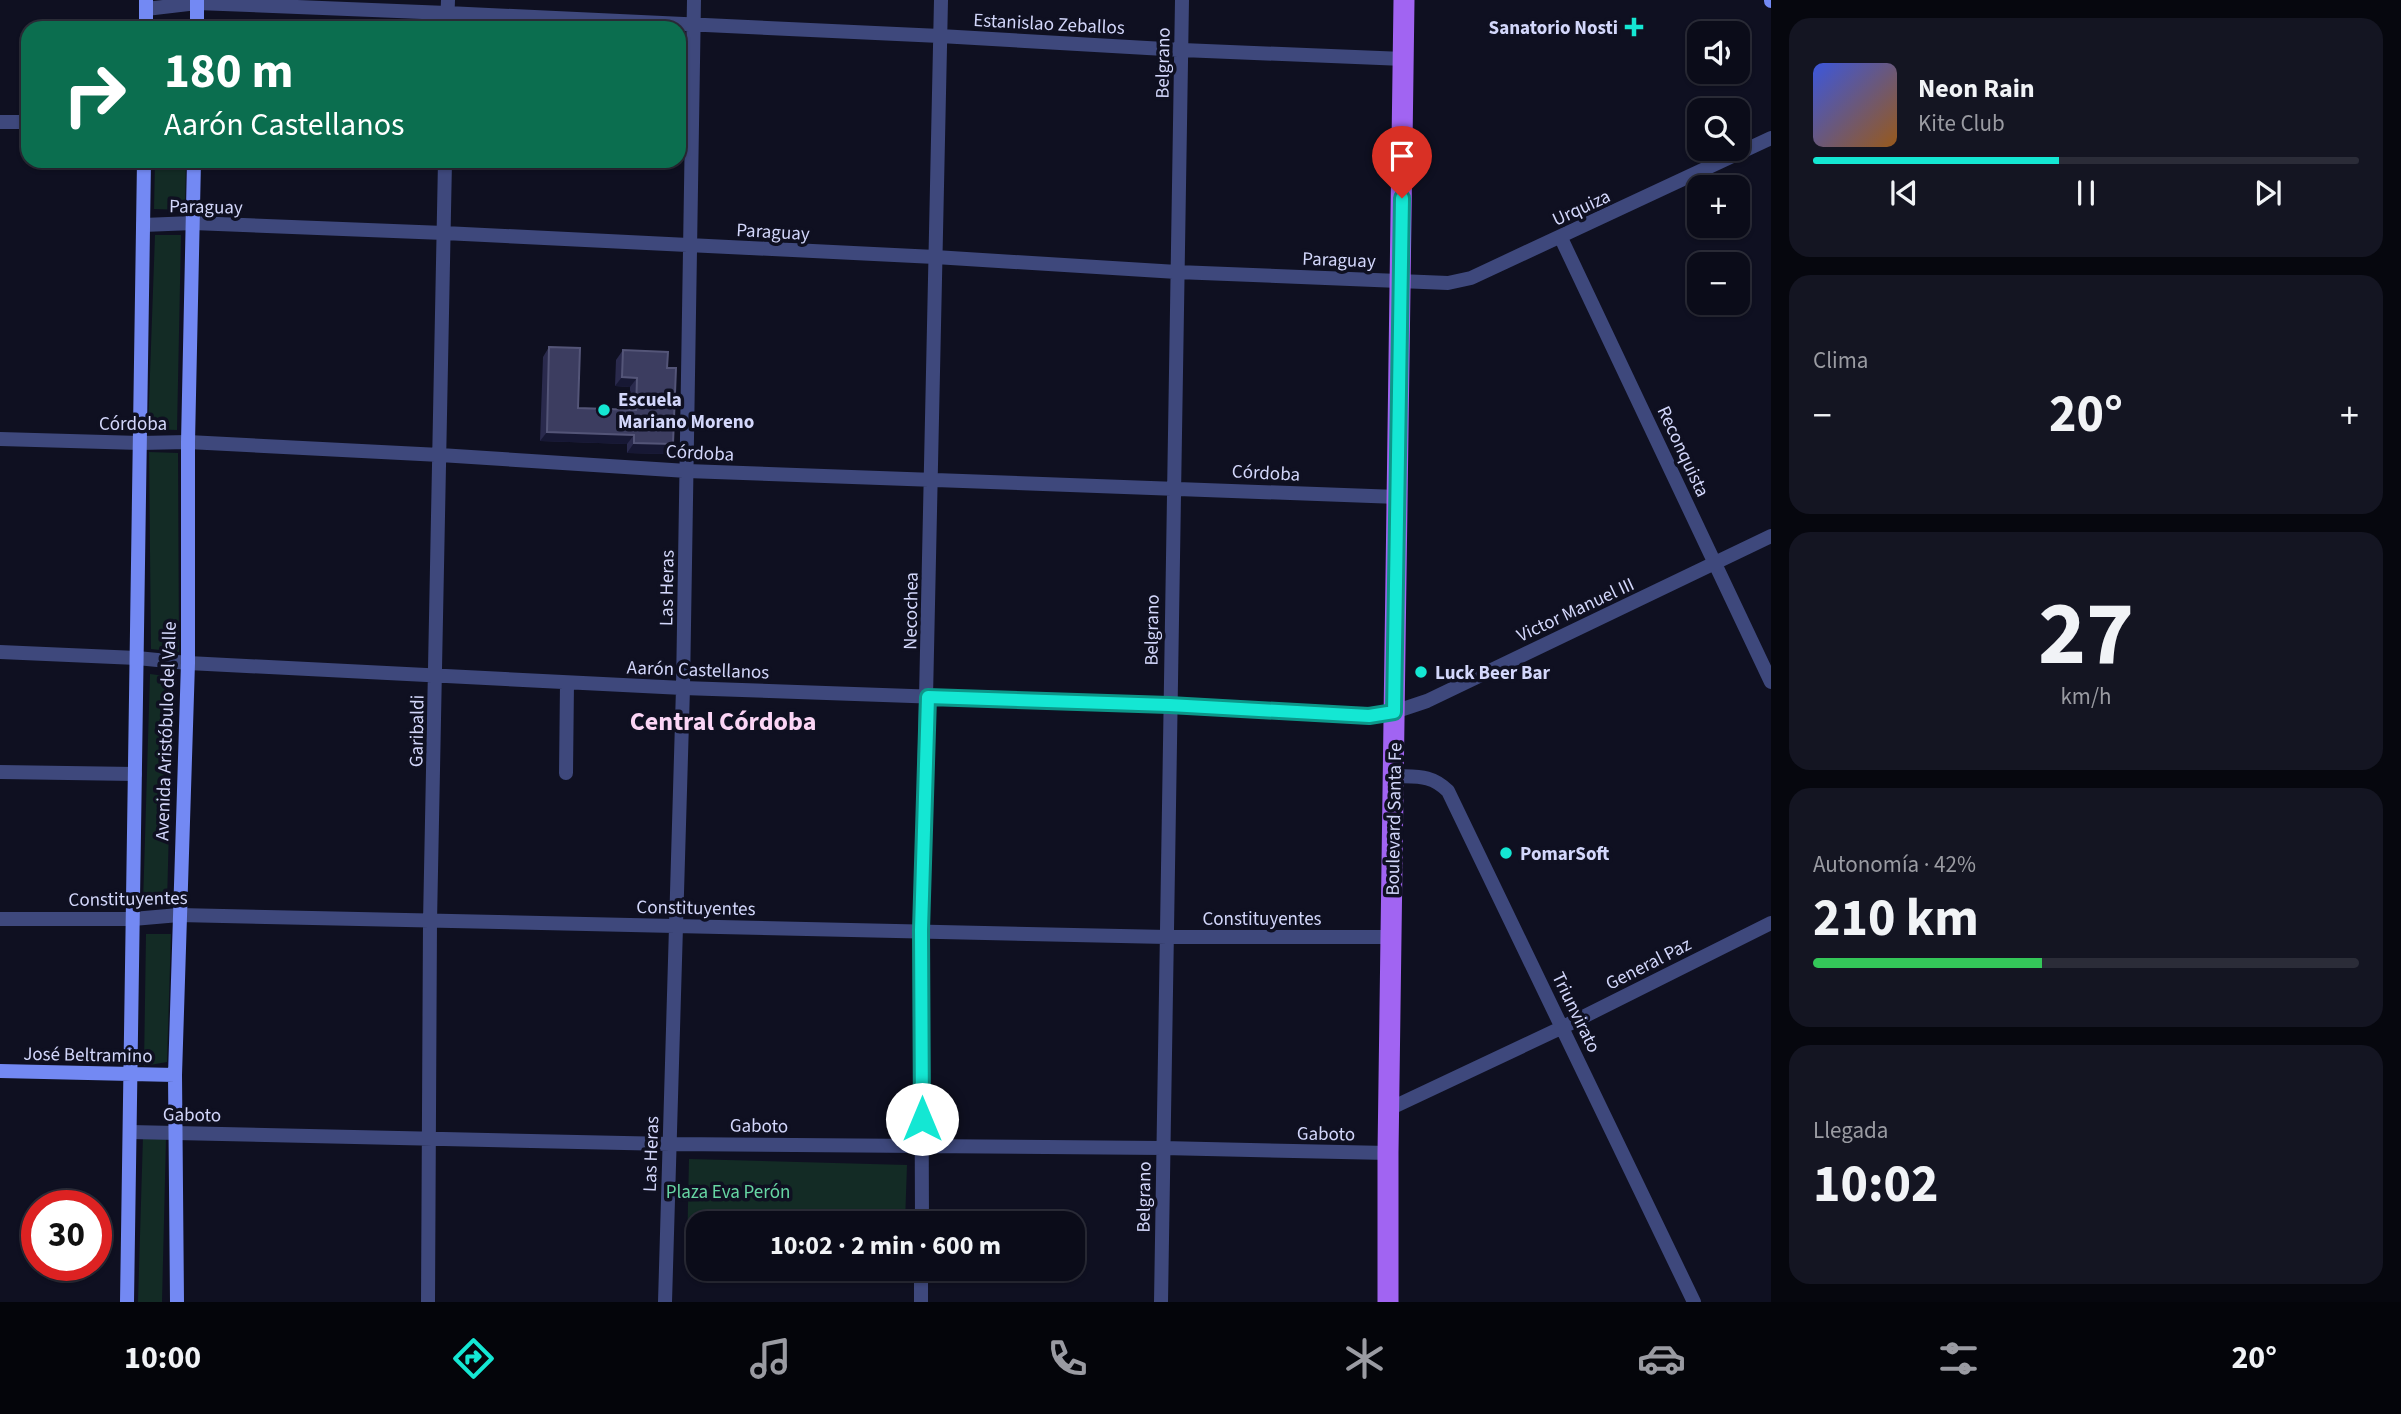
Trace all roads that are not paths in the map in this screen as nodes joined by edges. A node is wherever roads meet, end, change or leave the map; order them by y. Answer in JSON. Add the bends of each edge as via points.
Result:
{"nodes":[{"id":1,"x":694,"y":0,"type":"edge"},
{"id":2,"x":941,"y":0,"type":"edge"},
{"id":3,"x":1182,"y":0,"type":"edge"},
{"id":4,"x":1404,"y":0,"type":"edge"},
{"id":5,"x":197,"y":1,"type":"edge"},
{"id":6,"x":146,"y":4,"type":"edge"},
{"id":7,"x":448,"y":6,"type":"edge"},
{"id":8,"x":197,"y":21,"type":"edge"},
{"id":9,"x":642,"y":21,"type":"edge"},
{"id":10,"x":686,"y":24,"type":"edge"},
{"id":11,"x":694,"y":25,"type":"junction"},
{"id":12,"x":940,"y":36,"type":"junction"},
{"id":13,"x":1182,"y":50,"type":"junction"},
{"id":14,"x":1404,"y":59,"type":"junction"},
{"id":15,"x":0,"y":122,"type":"edge"},
{"id":16,"x":21,"y":122,"type":"edge"},
{"id":17,"x":1771,"y":138,"type":"edge"},
{"id":18,"x":144,"y":168,"type":"edge"},
{"id":19,"x":194,"y":168,"type":"edge"},
{"id":20,"x":445,"y":168,"type":"edge"},
{"id":21,"x":193,"y":223,"type":"junction"},
{"id":22,"x":143,"y":225,"type":"junction"},
{"id":23,"x":444,"y":233,"type":"junction"},
{"id":24,"x":1560,"y":238,"type":"junction"},
{"id":25,"x":690,"y":246,"type":"junction"},
{"id":26,"x":935,"y":257,"type":"junction"},
{"id":27,"x":1177,"y":272,"type":"junction"},
{"id":28,"x":1401,"y":281,"type":"junction"},
{"id":29,"x":0,"y":439,"type":"edge"},
{"id":30,"x":188,"y":442,"type":"junction"},
{"id":31,"x":139,"y":443,"type":"junction"},
{"id":32,"x":440,"y":455,"type":"junction"},
{"id":33,"x":687,"y":471,"type":"junction"},
{"id":34,"x":932,"y":480,"type":"junction"},
{"id":35,"x":1173,"y":487,"type":"junction"},
{"id":36,"x":1398,"y":497,"type":"junction"},
{"id":37,"x":1771,"y":536,"type":"edge"},
{"id":38,"x":1716,"y":564,"type":"junction"},
{"id":39,"x":0,"y":652,"type":"edge"},
{"id":40,"x":136,"y":658,"type":"junction"},
{"id":41,"x":188,"y":663,"type":"junction"},
{"id":42,"x":436,"y":676,"type":"junction"},
{"id":43,"x":567,"y":682,"type":"junction"},
{"id":44,"x":1771,"y":682,"type":"edge"},
{"id":45,"x":683,"y":688,"type":"junction"},
{"id":46,"x":928,"y":697,"type":"junction"},
{"id":47,"x":1169,"y":705,"type":"junction"},
{"id":48,"x":1394,"y":712,"type":"junction"},
{"id":49,"x":0,"y":772,"type":"edge"},
{"id":50,"x":566,"y":773,"type":"dead end"},
{"id":51,"x":135,"y":774,"type":"junction"},
{"id":52,"x":1394,"y":776,"type":"junction"},
{"id":53,"x":178,"y":915,"type":"junction"},
{"id":54,"x":0,"y":919,"type":"edge"},
{"id":55,"x":133,"y":919,"type":"junction"},
{"id":56,"x":430,"y":922,"type":"junction"},
{"id":57,"x":1771,"y":923,"type":"edge"},
{"id":58,"x":676,"y":926,"type":"junction"},
{"id":59,"x":921,"y":930,"type":"junction"},
{"id":60,"x":1167,"y":937,"type":"junction"},
{"id":61,"x":1391,"y":937,"type":"junction"},
{"id":62,"x":1563,"y":1027,"type":"junction"},
{"id":63,"x":0,"y":1071,"type":"edge"},
{"id":64,"x":130,"y":1074,"type":"junction"},
{"id":65,"x":175,"y":1075,"type":"junction"},
{"id":66,"x":1389,"y":1109,"type":"junction"},
{"id":67,"x":130,"y":1132,"type":"junction"},
{"id":68,"x":177,"y":1133,"type":"junction"},
{"id":69,"x":429,"y":1137,"type":"junction"},
{"id":70,"x":670,"y":1144,"type":"junction"},
{"id":71,"x":922,"y":1146,"type":"junction"},
{"id":72,"x":1163,"y":1148,"type":"junction"},
{"id":73,"x":1388,"y":1153,"type":"junction"},
{"id":74,"x":922,"y":1211,"type":"edge"},
{"id":75,"x":922,"y":1281,"type":"edge"},
{"id":76,"x":127,"y":1302,"type":"edge"},
{"id":77,"x":177,"y":1302,"type":"edge"},
{"id":78,"x":428,"y":1302,"type":"edge"},
{"id":79,"x":665,"y":1302,"type":"edge"},
{"id":80,"x":921,"y":1302,"type":"edge"},
{"id":81,"x":1161,"y":1302,"type":"edge"},
{"id":82,"x":1388,"y":1302,"type":"edge"},
{"id":83,"x":1694,"y":1302,"type":"edge"}],
"edges":[{"from":1,"to":11,"type":"street","name":"Las Heras"},
{"from":2,"to":12,"type":"street","name":"Necochea"},
{"from":3,"to":13,"type":"street","name":"Belgrano"},
{"from":4,"to":14,"type":"main road","name":"Boulevard Santa Fe"},
{"from":5,"to":6,"type":"street","name":"Estanislao Zeballos"},
{"from":5,"to":7,"type":"street","name":"Estanislao Zeballos"},
{"from":5,"to":8,"type":"street"},
{"from":7,"to":9,"type":"street","name":"Estanislao Zeballos"},
{"from":10,"to":11,"type":"street","name":"Estanislao Zeballos"},
{"from":11,"to":12,"type":"street","name":"Estanislao Zeballos"},
{"from":11,"to":25,"type":"street","name":"Las Heras"},
{"from":12,"to":13,"type":"street","name":"Estanislao Zeballos"},
{"from":12,"to":26,"type":"street","name":"Necochea"},
{"from":13,"to":14,"type":"street","name":"Estanislao Zeballos"},
{"from":13,"to":27,"type":"street","name":"Belgrano"},
{"from":14,"to":28,"type":"main road","name":"Boulevard Santa Fe"},
{"from":15,"to":16,"type":"street"},
{"from":17,"to":24,"type":"street","name":"Urquiza"},
{"from":18,"to":22,"type":"street","name":"Avenida Aristóbulo del Valle"},
{"from":19,"to":21,"type":"street","name":"Avenida Aristóbulo del Valle"},
{"from":20,"to":23,"type":"street","name":"Garibaldi"},
{"from":21,"to":22,"type":"street","name":"Paraguay"},
{"from":21,"to":23,"type":"street","name":"Paraguay"},
{"from":21,"to":30,"type":"street","name":"Avenida Aristóbulo del Valle"},
{"from":22,"to":31,"type":"street","name":"Avenida Aristóbulo del Valle"},
{"from":23,"to":25,"type":"street","name":"Paraguay"},
{"from":23,"to":32,"type":"street","name":"Garibaldi"},
{"from":24,"to":28,"type":"street","name":"Urquiza","via":[[1471,278],[1448,283]]},
{"from":24,"to":38,"type":"street","name":"Reconquista"},
{"from":25,"to":26,"type":"street","name":"Paraguay"},
{"from":25,"to":33,"type":"street","name":"Las Heras"},
{"from":26,"to":27,"type":"street","name":"Paraguay"},
{"from":26,"to":34,"type":"street","name":"Necochea"},
{"from":27,"to":28,"type":"street","name":"Paraguay"},
{"from":27,"to":35,"type":"street","name":"Belgrano"},
{"from":28,"to":36,"type":"main road","name":"Boulevard Santa Fe"},
{"from":29,"to":31,"type":"street","name":"Córdoba"},
{"from":30,"to":31,"type":"street","name":"Córdoba"},
{"from":30,"to":32,"type":"street","name":"Córdoba"},
{"from":30,"to":41,"type":"street","name":"Avenida Aristóbulo del Valle"},
{"from":31,"to":40,"type":"street","name":"Avenida Aristóbulo del Valle"},
{"from":32,"to":33,"type":"street","name":"Córdoba"},
{"from":32,"to":42,"type":"street","name":"Garibaldi"},
{"from":33,"to":34,"type":"street","name":"Córdoba"},
{"from":33,"to":45,"type":"street","name":"Las Heras"},
{"from":34,"to":35,"type":"street","name":"Córdoba"},
{"from":34,"to":46,"type":"street","name":"Necochea"},
{"from":35,"to":36,"type":"street","name":"Córdoba"},
{"from":35,"to":47,"type":"street","name":"Belgrano"},
{"from":36,"to":48,"type":"main road","name":"Boulevard Santa Fe"},
{"from":37,"to":38,"type":"street","name":"Victor Manuel III"},
{"from":38,"to":44,"type":"street","name":"Reconquista"},
{"from":38,"to":48,"type":"street","name":"Victor Manuel III","via":[[1427,701]]},
{"from":39,"to":40,"type":"street","name":"Aarón Castellanos"},
{"from":40,"to":41,"type":"street","name":"Aarón Castellanos"},
{"from":40,"to":51,"type":"street","name":"Avenida Aristóbulo del Valle"},
{"from":41,"to":42,"type":"street","name":"Aarón Castellanos"},
{"from":41,"to":53,"type":"street","name":"Avenida Aristóbulo del Valle"},
{"from":42,"to":43,"type":"street","name":"Aarón Castellanos"},
{"from":42,"to":56,"type":"street","name":"Garibaldi"},
{"from":43,"to":45,"type":"street","name":"Aarón Castellanos"},
{"from":43,"to":50,"type":"street"},
{"from":45,"to":46,"type":"street","name":"Aarón Castellanos"},
{"from":45,"to":58,"type":"street","name":"Las Heras"},
{"from":46,"to":47,"type":"street","name":"Aarón Castellanos"},
{"from":46,"to":59,"type":"street","name":"Necochea"},
{"from":47,"to":48,"type":"street","name":"Aarón Castellanos","via":[[1369,716]]},
{"from":47,"to":60,"type":"street","name":"Belgrano"},
{"from":48,"to":52,"type":"main road","name":"Boulevard Santa Fe"},
{"from":49,"to":51,"type":"street"},
{"from":51,"to":55,"type":"street","name":"Avenida Aristóbulo del Valle"},
{"from":52,"to":61,"type":"main road","name":"Boulevard Santa Fe"},
{"from":52,"to":62,"type":"street","name":"Triunvirato","via":[[1437,780],[1448,791]]},
{"from":53,"to":55,"type":"street","name":"Constituyentes"},
{"from":53,"to":56,"type":"street","name":"Constituyentes"},
{"from":53,"to":65,"type":"street","name":"Avenida Aristóbulo del Valle"},
{"from":54,"to":55,"type":"street","name":"Constituyentes"},
{"from":55,"to":64,"type":"street","name":"Avenida Aristóbulo del Valle"},
{"from":56,"to":58,"type":"street","name":"Constituyentes"},
{"from":56,"to":69,"type":"street","name":"Garibaldi"},
{"from":57,"to":62,"type":"street","name":"General Paz"},
{"from":58,"to":59,"type":"street","name":"Constituyentes"},
{"from":58,"to":70,"type":"street","name":"Las Heras"},
{"from":59,"to":60,"type":"street","name":"Constituyentes"},
{"from":59,"to":71,"type":"street","name":"Necochea"},
{"from":60,"to":61,"type":"street","name":"Constituyentes"},
{"from":60,"to":72,"type":"street","name":"Belgrano"},
{"from":61,"to":66,"type":"main road","name":"Boulevard Santa Fe"},
{"from":62,"to":66,"type":"street","name":"General Paz"},
{"from":62,"to":83,"type":"street","name":"Triunvirato"},
{"from":63,"to":64,"type":"street","name":"José Beltramino"},
{"from":64,"to":65,"type":"street","name":"José Beltramino"},
{"from":64,"to":67,"type":"street","name":"Avenida Aristóbulo del Valle"},
{"from":65,"to":68,"type":"street","name":"Avenida Aristóbulo del Valle"},
{"from":66,"to":73,"type":"main road","name":"Boulevard Santa Fe"},
{"from":67,"to":68,"type":"street","name":"Gaboto"},
{"from":67,"to":76,"type":"street","name":"Avenida Aristóbulo del Valle"},
{"from":68,"to":69,"type":"street","name":"Gaboto"},
{"from":68,"to":77,"type":"street","name":"Avenida Aristóbulo del Valle"},
{"from":69,"to":70,"type":"street","name":"Gaboto"},
{"from":69,"to":78,"type":"street","name":"Garibaldi"},
{"from":70,"to":71,"type":"street","name":"Gaboto"},
{"from":70,"to":79,"type":"street","name":"Las Heras"},
{"from":71,"to":72,"type":"street","name":"Gaboto"},
{"from":71,"to":74,"type":"street","name":"Necochea"},
{"from":72,"to":73,"type":"street","name":"Gaboto"},
{"from":72,"to":81,"type":"street","name":"Belgrano"},
{"from":73,"to":82,"type":"main road","name":"Boulevard Santa Fe"},
{"from":75,"to":80,"type":"street"}]}
